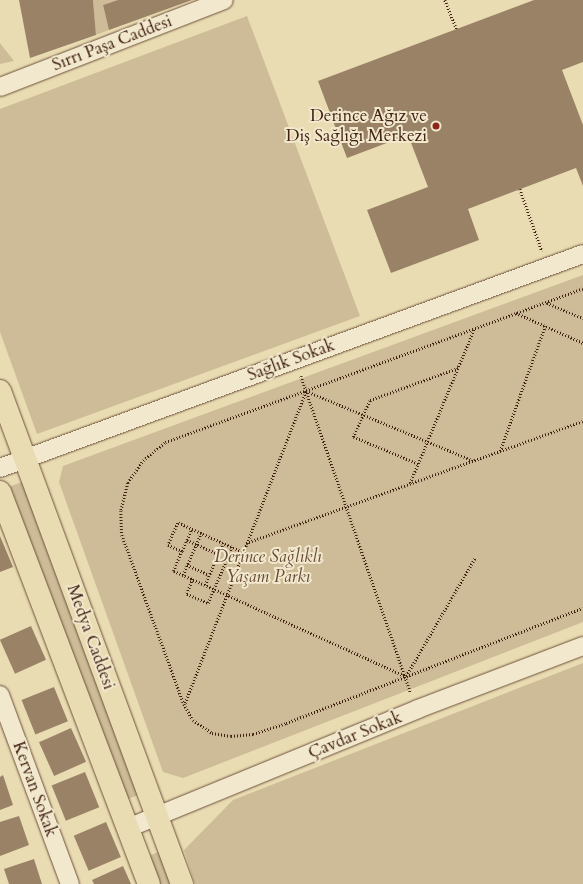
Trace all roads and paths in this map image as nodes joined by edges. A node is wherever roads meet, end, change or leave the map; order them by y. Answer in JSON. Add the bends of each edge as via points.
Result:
{"nodes":[{"id":1,"x":224,"y":0,"type":"edge"},
{"id":2,"x":446,"y":0,"type":"edge"},
{"id":3,"x":457,"y":29,"type":"dead end"},
{"id":4,"x":0,"y":87,"type":"edge"},
{"id":5,"x":520,"y":189,"type":"dead end"},
{"id":6,"x":583,"y":254,"type":"edge"},
{"id":7,"x":541,"y":269,"type":"junction"},
{"id":8,"x":583,"y":289,"type":"edge"},
{"id":9,"x":546,"y":302,"type":"junction"},
{"id":10,"x":516,"y":313,"type":"junction"},
{"id":11,"x":583,"y":318,"type":"edge"},
{"id":12,"x":545,"y":326,"type":"junction"},
{"id":13,"x":474,"y":328,"type":"junction"},
{"id":14,"x":583,"y":342,"type":"edge"},
{"id":15,"x":295,"y":359,"type":"junction"},
{"id":16,"x":458,"y":368,"type":"junction"},
{"id":17,"x":0,"y":391,"type":"edge"},
{"id":18,"x":306,"y":391,"type":"junction"},
{"id":19,"x":363,"y":414,"type":"junction"},
{"id":20,"x":583,"y":421,"type":"edge"},
{"id":21,"x":428,"y":441,"type":"junction"},
{"id":22,"x":500,"y":451,"type":"junction"},
{"id":23,"x":25,"y":459,"type":"junction"},
{"id":24,"x":474,"y":461,"type":"junction"},
{"id":25,"x":418,"y":464,"type":"junction"},
{"id":26,"x":0,"y":468,"type":"edge"},
{"id":27,"x":410,"y":484,"type":"junction"},
{"id":28,"x":0,"y":492,"type":"edge"},
{"id":29,"x":347,"y":507,"type":"junction"},
{"id":30,"x":192,"y":529,"type":"junction"},
{"id":31,"x":201,"y":533,"type":"junction"},
{"id":32,"x":187,"y":540,"type":"junction"},
{"id":33,"x":223,"y":543,"type":"junction"},
{"id":34,"x":246,"y":543,"type":"junction"},
{"id":35,"x":196,"y":544,"type":"junction"},
{"id":36,"x":232,"y":547,"type":"junction"},
{"id":37,"x":182,"y":551,"type":"junction"},
{"id":38,"x":242,"y":552,"type":"junction"},
{"id":39,"x":218,"y":554,"type":"junction"},
{"id":40,"x":475,"y":558,"type":"dead end"},
{"id":41,"x":187,"y":565,"type":"junction"},
{"id":42,"x":183,"y":575,"type":"junction"},
{"id":43,"x":209,"y":575,"type":"junction"},
{"id":44,"x":193,"y":579,"type":"junction"},
{"id":45,"x":205,"y":585,"type":"junction"},
{"id":46,"x":215,"y":589,"type":"junction"},
{"id":47,"x":226,"y":594,"type":"junction"},
{"id":48,"x":583,"y":608,"type":"edge"},
{"id":49,"x":583,"y":646,"type":"edge"},
{"id":50,"x":406,"y":676,"type":"junction"},
{"id":51,"x":0,"y":695,"type":"edge"},
{"id":52,"x":184,"y":704,"type":"junction"},
{"id":53,"x":418,"y":709,"type":"junction"},
{"id":54,"x":157,"y":816,"type":"junction"},
{"id":55,"x":128,"y":828,"type":"junction"},
{"id":56,"x":70,"y":884,"type":"edge"},
{"id":57,"x":149,"y":884,"type":"edge"},
{"id":58,"x":182,"y":884,"type":"edge"}],
"edges":[{"from":1,"to":4,"type":"street","name":"Sırrı Paşa Caddesi"},
{"from":2,"to":3,"type":"path"},
{"from":5,"to":7,"type":"path","via":[[542,250]]},
{"from":6,"to":7,"type":"street","name":"Sağlık Sokak"},
{"from":7,"to":15,"type":"street","name":"Sağlık Sokak"},
{"from":8,"to":9,"type":"path"},
{"from":9,"to":10,"type":"path"},
{"from":9,"to":11,"type":"path"},
{"from":10,"to":12,"type":"path"},
{"from":10,"to":13,"type":"path"},
{"from":12,"to":14,"type":"path"},
{"from":12,"to":22,"type":"path"},
{"from":13,"to":16,"type":"path"},
{"from":13,"to":18,"type":"path"},
{"from":15,"to":18,"type":"path"},
{"from":15,"to":23,"type":"street","name":"Sağlık Sokak"},
{"from":16,"to":19,"type":"path","via":[[370,400]]},
{"from":16,"to":21,"type":"path"},
{"from":17,"to":23,"type":"main road","name":"Medya Caddesi"},
{"from":18,"to":19,"type":"path"},
{"from":18,"to":29,"type":"path"},
{"from":18,"to":34,"type":"path"},
{"from":18,"to":52,"type":"path","via":[[165,443],[144,460],[128,483],[121,511],[122,535]]},
{"from":19,"to":21,"type":"path"},
{"from":19,"to":25,"type":"path","via":[[353,437]]},
{"from":20,"to":22,"type":"path"},
{"from":21,"to":24,"type":"path"},
{"from":21,"to":25,"type":"path"},
{"from":22,"to":24,"type":"path"},
{"from":23,"to":26,"type":"street","name":"Sağlık Sokak"},
{"from":23,"to":54,"type":"main road","name":"Medya Caddesi"},
{"from":24,"to":27,"type":"path"},
{"from":25,"to":27,"type":"path"},
{"from":27,"to":29,"type":"path"},
{"from":28,"to":55,"type":"main road","name":"Medya Caddesi"},
{"from":29,"to":34,"type":"path"},
{"from":29,"to":50,"type":"path"},
{"from":30,"to":31,"type":"path"},
{"from":30,"to":32,"type":"path"},
{"from":30,"to":37,"type":"path","via":[[178,523],[168,545]]},
{"from":31,"to":33,"type":"path"},
{"from":31,"to":35,"type":"path"},
{"from":32,"to":35,"type":"path"},
{"from":32,"to":37,"type":"path"},
{"from":33,"to":36,"type":"path"},
{"from":33,"to":39,"type":"path"},
{"from":34,"to":38,"type":"path"},
{"from":35,"to":39,"type":"path"},
{"from":35,"to":41,"type":"path"},
{"from":36,"to":38,"type":"path"},
{"from":36,"to":46,"type":"path"},
{"from":37,"to":42,"type":"path","via":[[174,570]]},
{"from":38,"to":47,"type":"path"},
{"from":39,"to":43,"type":"path"},
{"from":40,"to":50,"type":"path"},
{"from":41,"to":42,"type":"path"},
{"from":41,"to":43,"type":"path"},
{"from":42,"to":44,"type":"path"},
{"from":43,"to":45,"type":"path"},
{"from":44,"to":45,"type":"path"},
{"from":44,"to":46,"type":"path","via":[[187,594],[208,603]]},
{"from":45,"to":46,"type":"path"},
{"from":46,"to":47,"type":"path"},
{"from":47,"to":50,"type":"path"},
{"from":47,"to":52,"type":"path"},
{"from":48,"to":50,"type":"path"},
{"from":49,"to":53,"type":"street","name":"Çavdar Sokak"},
{"from":50,"to":52,"type":"path","via":[[253,734],[230,736],[212,733],[193,720]]},
{"from":50,"to":53,"type":"path"},
{"from":51,"to":56,"type":"street","name":"Kervan Sokak"},
{"from":53,"to":54,"type":"street","name":"Çavdar Sokak"},
{"from":54,"to":55,"type":"street","name":"Çavdar Sokak"},
{"from":54,"to":58,"type":"main road","name":"Medya Caddesi"},
{"from":55,"to":57,"type":"main road","name":"Medya Caddesi"}]}
